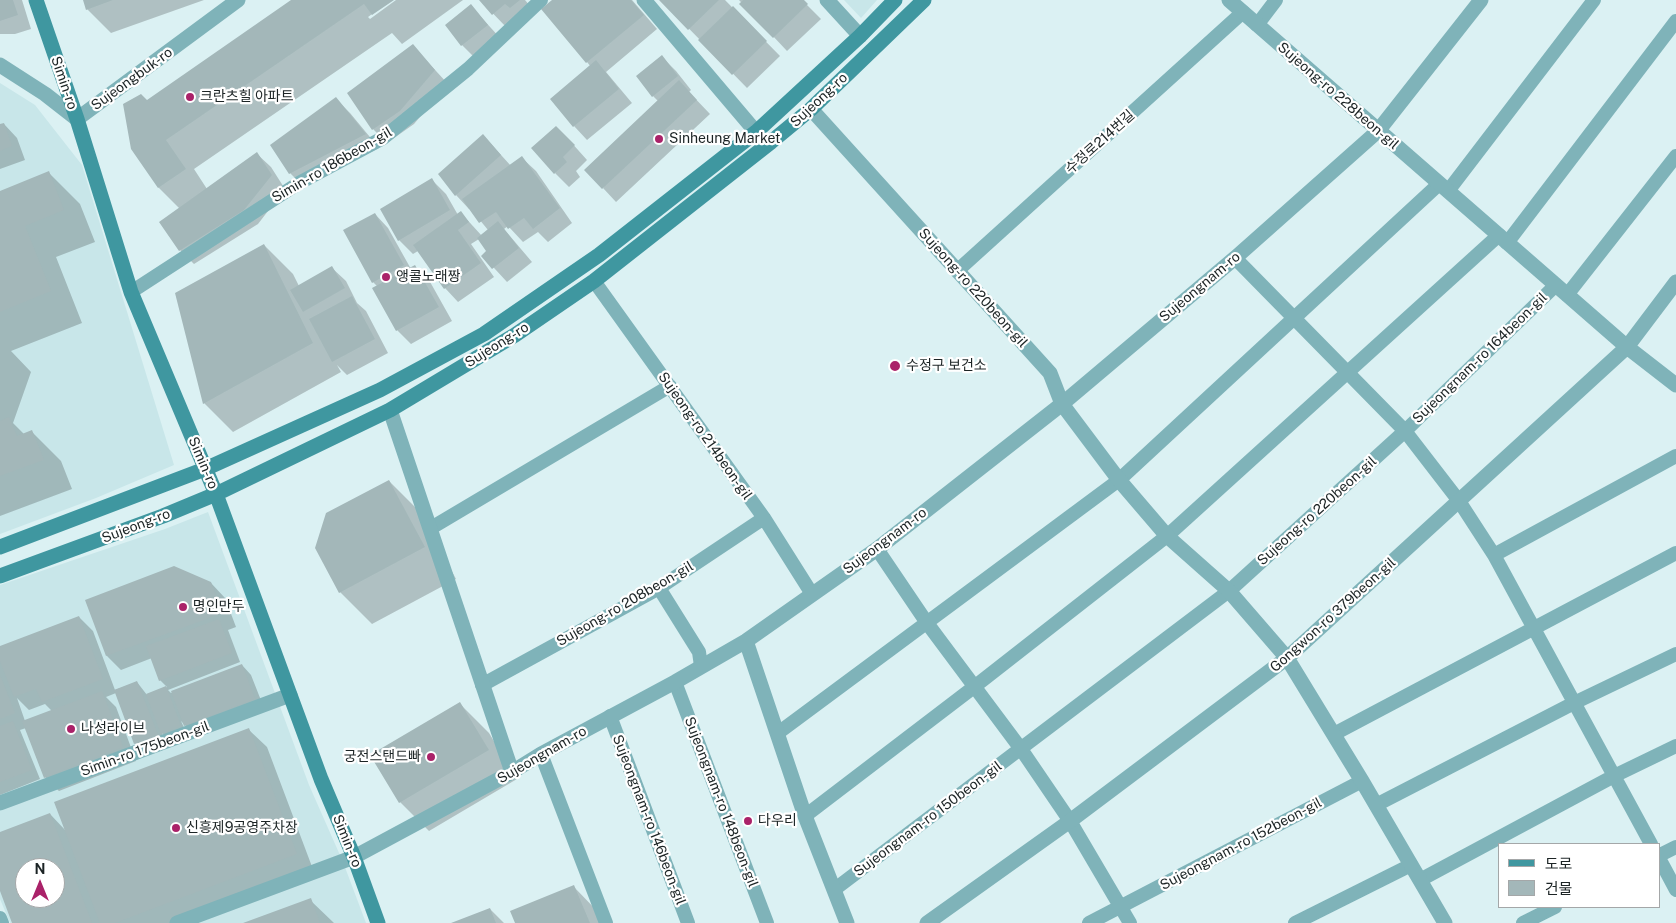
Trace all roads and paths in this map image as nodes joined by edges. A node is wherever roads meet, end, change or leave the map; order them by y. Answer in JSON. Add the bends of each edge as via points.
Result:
{"nodes":[{"id":1,"x":36,"y":0,"type":"edge"},
{"id":2,"x":238,"y":0,"type":"edge"},
{"id":3,"x":541,"y":0,"type":"edge"},
{"id":4,"x":644,"y":0,"type":"edge"},
{"id":5,"x":827,"y":0,"type":"edge"},
{"id":6,"x":895,"y":0,"type":"edge"},
{"id":7,"x":924,"y":0,"type":"edge"},
{"id":8,"x":1229,"y":0,"type":"edge"},
{"id":9,"x":1276,"y":0,"type":"edge"},
{"id":10,"x":1481,"y":0,"type":"edge"},
{"id":11,"x":1594,"y":0,"type":"edge"},
{"id":12,"x":1243,"y":12,"type":"junction"},
{"id":13,"x":1676,"y":21,"type":"edge"},
{"id":14,"x":1257,"y":25,"type":"junction"},
{"id":15,"x":860,"y":36,"type":"junction"},
{"id":16,"x":0,"y":65,"type":"edge"},
{"id":17,"x":811,"y":109,"type":"junction"},
{"id":18,"x":77,"y":119,"type":"junction"},
{"id":19,"x":1378,"y":130,"type":"junction"},
{"id":20,"x":756,"y":132,"type":"junction"},
{"id":21,"x":1673,"y":159,"type":"edge"},
{"id":22,"x":1444,"y":188,"type":"junction"},
{"id":23,"x":1503,"y":239,"type":"junction"},
{"id":24,"x":1235,"y":258,"type":"junction"},
{"id":25,"x":958,"y":271,"type":"junction"},
{"id":26,"x":594,"y":281,"type":"junction"},
{"id":27,"x":1676,"y":282,"type":"edge"},
{"id":28,"x":1561,"y":290,"type":"junction"},
{"id":29,"x":131,"y":292,"type":"junction"},
{"id":30,"x":1294,"y":319,"type":"junction"},
{"id":31,"x":1627,"y":347,"type":"junction"},
{"id":32,"x":1347,"y":372,"type":"junction"},
{"id":33,"x":1676,"y":385,"type":"edge"},
{"id":34,"x":670,"y":386,"type":"junction"},
{"id":35,"x":1062,"y":404,"type":"junction"},
{"id":36,"x":390,"y":410,"type":"junction"},
{"id":37,"x":1405,"y":431,"type":"junction"},
{"id":38,"x":1676,"y":456,"type":"edge"},
{"id":39,"x":205,"y":469,"type":"junction"},
{"id":40,"x":1119,"y":480,"type":"junction"},
{"id":41,"x":216,"y":494,"type":"junction"},
{"id":42,"x":1459,"y":501,"type":"junction"},
{"id":43,"x":764,"y":518,"type":"junction"},
{"id":44,"x":431,"y":528,"type":"junction"},
{"id":45,"x":1167,"y":536,"type":"junction"},
{"id":46,"x":0,"y":547,"type":"edge"},
{"id":47,"x":877,"y":549,"type":"junction"},
{"id":48,"x":1676,"y":553,"type":"edge"},
{"id":49,"x":1494,"y":555,"type":"junction"},
{"id":50,"x":0,"y":576,"type":"edge"},
{"id":51,"x":659,"y":588,"type":"junction"},
{"id":52,"x":1229,"y":591,"type":"junction"},
{"id":53,"x":812,"y":594,"type":"junction"},
{"id":54,"x":927,"y":623,"type":"junction"},
{"id":55,"x":1534,"y":629,"type":"junction"},
{"id":56,"x":746,"y":640,"type":"junction"},
{"id":57,"x":1676,"y":654,"type":"edge"},
{"id":58,"x":1287,"y":658,"type":"junction"},
{"id":59,"x":701,"y":666,"type":"junction"},
{"id":60,"x":676,"y":682,"type":"junction"},
{"id":61,"x":482,"y":685,"type":"junction"},
{"id":62,"x":974,"y":687,"type":"junction"},
{"id":63,"x":290,"y":695,"type":"junction"},
{"id":64,"x":1574,"y":703,"type":"junction"},
{"id":65,"x":610,"y":716,"type":"junction"},
{"id":66,"x":778,"y":733,"type":"junction"},
{"id":67,"x":1334,"y":734,"type":"junction"},
{"id":68,"x":1676,"y":746,"type":"edge"},
{"id":69,"x":1021,"y":749,"type":"junction"},
{"id":70,"x":541,"y":754,"type":"junction"},
{"id":71,"x":512,"y":772,"type":"junction"},
{"id":72,"x":1614,"y":776,"type":"junction"},
{"id":73,"x":1362,"y":780,"type":"junction"},
{"id":74,"x":0,"y":803,"type":"edge"},
{"id":75,"x":1376,"y":805,"type":"junction"},
{"id":76,"x":805,"y":816,"type":"junction"},
{"id":77,"x":1070,"y":821,"type":"junction"},
{"id":78,"x":1650,"y":843,"type":"edge"},
{"id":79,"x":1676,"y":847,"type":"edge"},
{"id":80,"x":1661,"y":854,"type":"edge"},
{"id":81,"x":354,"y":857,"type":"junction"},
{"id":82,"x":1661,"y":862,"type":"edge"},
{"id":83,"x":1411,"y":865,"type":"junction"},
{"id":84,"x":1420,"y":880,"type":"junction"},
{"id":85,"x":835,"y":889,"type":"junction"},
{"id":86,"x":1676,"y":890,"type":"edge"},
{"id":87,"x":1121,"y":906,"type":"junction"},
{"id":88,"x":1554,"y":908,"type":"edge"},
{"id":89,"x":0,"y":918,"type":"edge"},
{"id":90,"x":2,"y":923,"type":"edge"},
{"id":91,"x":177,"y":923,"type":"edge"},
{"id":92,"x":378,"y":923,"type":"edge"},
{"id":93,"x":606,"y":923,"type":"edge"},
{"id":94,"x":688,"y":923,"type":"edge"},
{"id":95,"x":767,"y":923,"type":"edge"},
{"id":96,"x":847,"y":923,"type":"edge"},
{"id":97,"x":927,"y":923,"type":"edge"},
{"id":98,"x":1089,"y":923,"type":"edge"},
{"id":99,"x":1130,"y":923,"type":"edge"},
{"id":100,"x":1295,"y":923,"type":"edge"},
{"id":101,"x":1445,"y":923,"type":"edge"},
{"id":102,"x":1523,"y":923,"type":"edge"}],
"edges":[{"from":1,"to":18,"type":"main road","name":"Simin-ro"},
{"from":2,"to":18,"type":"street","name":"Sujeongbuk-ro"},
{"from":3,"to":29,"type":"lane","name":"Simin-ro 186beon-gil","via":[[468,69],[383,138],[299,183]]},
{"from":4,"to":20,"type":"street"},
{"from":5,"to":15,"type":"street"},
{"from":6,"to":15,"type":"main road","name":"Sujeong-ro"},
{"from":7,"to":17,"type":"main road","name":"Sujeong-ro"},
{"from":8,"to":12,"type":"street","name":"Sujeong-ro 228beon-gil"},
{"from":9,"to":14,"type":"lane"},
{"from":10,"to":19,"type":"street","name":"Sujeongnam-ro"},
{"from":11,"to":22,"type":"lane"},
{"from":12,"to":14,"type":"street","name":"Sujeong-ro 228beon-gil"},
{"from":12,"to":25,"type":"lane","name":"수정로214번길"},
{"from":13,"to":23,"type":"lane","via":[[1609,110]]},
{"from":14,"to":19,"type":"street","name":"Sujeong-ro 228beon-gil"},
{"from":15,"to":20,"type":"main road","name":"Sujeong-ro"},
{"from":16,"to":18,"type":"street","name":"Sujeongbuk-ro"},
{"from":17,"to":25,"type":"street","name":"Sujeong-ro 220beon-gil"},
{"from":17,"to":26,"type":"main road","name":"Sujeong-ro"},
{"from":18,"to":29,"type":"main road","name":"Simin-ro"},
{"from":19,"to":22,"type":"street","name":"Sujeong-ro 228beon-gil"},
{"from":19,"to":24,"type":"street","name":"Sujeongnam-ro"},
{"from":20,"to":39,"type":"main road","name":"Sujeong-ro","via":[[599,255],[484,334],[380,390]]},
{"from":21,"to":28,"type":"lane"},
{"from":22,"to":23,"type":"street","name":"Sujeong-ro 228beon-gil"},
{"from":22,"to":30,"type":"lane"},
{"from":23,"to":28,"type":"street","name":"Sujeong-ro 228beon-gil"},
{"from":23,"to":32,"type":"lane"},
{"from":24,"to":30,"type":"lane","name":"Sujeongnam-ro 164beon-gil"},
{"from":24,"to":35,"type":"street","name":"Sujeongnam-ro"},
{"from":25,"to":35,"type":"street","name":"Sujeong-ro 220beon-gil","via":[[1050,373]]},
{"from":26,"to":34,"type":"lane","name":"Sujeong-ro 214beon-gil"},
{"from":26,"to":36,"type":"main road","name":"Sujeong-ro","via":[[515,335]]},
{"from":27,"to":31,"type":"street","name":"Gongwon-ro 379beon-gil"},
{"from":28,"to":31,"type":"street","name":"Sujeong-ro 228beon-gil"},
{"from":28,"to":37,"type":"lane","name":"Sujeongnam-ro 164beon-gil"},
{"from":29,"to":39,"type":"main road","name":"Simin-ro"},
{"from":30,"to":32,"type":"lane","name":"Sujeongnam-ro 164beon-gil"},
{"from":30,"to":40,"type":"lane"},
{"from":31,"to":33,"type":"street","name":"Sujeong-ro 228beon-gil"},
{"from":31,"to":42,"type":"street","name":"Gongwon-ro 379beon-gil"},
{"from":32,"to":37,"type":"lane","name":"Sujeongnam-ro 164beon-gil"},
{"from":32,"to":45,"type":"lane"},
{"from":34,"to":43,"type":"lane","name":"Sujeong-ro 214beon-gil"},
{"from":34,"to":44,"type":"lane"},
{"from":35,"to":40,"type":"street","name":"Sujeong-ro 220beon-gil"},
{"from":35,"to":47,"type":"street","name":"Sujeongnam-ro"},
{"from":36,"to":41,"type":"main road","name":"Sujeong-ro"},
{"from":36,"to":44,"type":"street"},
{"from":37,"to":42,"type":"lane","name":"Sujeongnam-ro 164beon-gil"},
{"from":37,"to":52,"type":"lane","name":"Sujeong-ro 220beon-gil"},
{"from":38,"to":49,"type":"lane"},
{"from":39,"to":41,"type":"main road","name":"Simin-ro"},
{"from":39,"to":46,"type":"main road","name":"Sujeong-ro"},
{"from":40,"to":45,"type":"street","name":"Sujeong-ro 220beon-gil"},
{"from":40,"to":54,"type":"lane"},
{"from":41,"to":50,"type":"main road","name":"Sujeong-ro"},
{"from":41,"to":63,"type":"main road","name":"Simin-ro"},
{"from":42,"to":49,"type":"lane","name":"Sujeongnam-ro 164beon-gil"},
{"from":42,"to":58,"type":"street","name":"Gongwon-ro 379beon-gil"},
{"from":43,"to":51,"type":"lane","name":"Sujeong-ro 208beon-gil"},
{"from":43,"to":53,"type":"lane","name":"Sujeong-ro 214beon-gil"},
{"from":44,"to":61,"type":"street"},
{"from":45,"to":52,"type":"street","name":"Sujeong-ro 220beon-gil"},
{"from":45,"to":62,"type":"lane"},
{"from":47,"to":53,"type":"street","name":"Sujeongnam-ro"},
{"from":47,"to":54,"type":"lane"},
{"from":48,"to":55,"type":"lane"},
{"from":49,"to":55,"type":"lane","name":"Sujeongnam-ro 164beon-gil"},
{"from":51,"to":59,"type":"lane","via":[[698,652]]},
{"from":51,"to":61,"type":"lane","name":"Sujeong-ro 208beon-gil"},
{"from":52,"to":58,"type":"street","name":"Sujeong-ro 220beon-gil"},
{"from":52,"to":69,"type":"lane"},
{"from":53,"to":56,"type":"street","name":"Sujeongnam-ro"},
{"from":54,"to":62,"type":"lane"},
{"from":54,"to":66,"type":"lane"},
{"from":55,"to":64,"type":"lane","name":"Sujeongnam-ro 164beon-gil"},
{"from":55,"to":67,"type":"lane"},
{"from":56,"to":59,"type":"street","name":"Sujeongnam-ro"},
{"from":56,"to":66,"type":"street"},
{"from":57,"to":64,"type":"lane"},
{"from":58,"to":67,"type":"street","name":"Sujeong-ro 220beon-gil"},
{"from":58,"to":77,"type":"street","name":"Gongwon-ro 379beon-gil"},
{"from":59,"to":60,"type":"street","name":"Sujeongnam-ro"},
{"from":60,"to":65,"type":"street","name":"Sujeongnam-ro"},
{"from":60,"to":95,"type":"lane","name":"Sujeongnam-ro 148beon-gil"},
{"from":61,"to":71,"type":"street"},
{"from":62,"to":69,"type":"lane"},
{"from":62,"to":76,"type":"lane"},
{"from":63,"to":74,"type":"street","name":"Simin-ro 175beon-gil"},
{"from":63,"to":81,"type":"main road","name":"Simin-ro"},
{"from":64,"to":72,"type":"lane","name":"Sujeongnam-ro 164beon-gil"},
{"from":64,"to":75,"type":"lane"},
{"from":65,"to":70,"type":"street","name":"Sujeongnam-ro"},
{"from":65,"to":94,"type":"lane","name":"Sujeongnam-ro 146beon-gil"},
{"from":66,"to":76,"type":"street"},
{"from":67,"to":73,"type":"street","name":"Sujeong-ro 220beon-gil"},
{"from":68,"to":72,"type":"lane"},
{"from":69,"to":77,"type":"lane"},
{"from":69,"to":85,"type":"lane","name":"Sujeongnam-ro 150beon-gil"},
{"from":70,"to":71,"type":"street","name":"Sujeongnam-ro"},
{"from":70,"to":93,"type":"lane"},
{"from":71,"to":81,"type":"street","name":"Sujeongnam-ro"},
{"from":72,"to":78,"type":"lane","name":"Sujeongnam-ro 164beon-gil"},
{"from":72,"to":84,"type":"lane"},
{"from":73,"to":75,"type":"street","name":"Sujeong-ro 220beon-gil"},
{"from":73,"to":87,"type":"lane","name":"Sujeongnam-ro 152beon-gil"},
{"from":75,"to":83,"type":"street","name":"Sujeong-ro 220beon-gil"},
{"from":76,"to":85,"type":"street"},
{"from":77,"to":87,"type":"lane"},
{"from":77,"to":97,"type":"street","name":"Gongwon-ro 379beon-gil"},
{"from":79,"to":80,"type":"lane"},
{"from":81,"to":91,"type":"street","name":"Sujeongnam-ro"},
{"from":81,"to":92,"type":"main road","name":"Simin-ro"},
{"from":82,"to":86,"type":"lane"},
{"from":83,"to":84,"type":"street","name":"Sujeong-ro 220beon-gil"},
{"from":83,"to":100,"type":"lane"},
{"from":84,"to":101,"type":"street","name":"Sujeong-ro 220beon-gil"},
{"from":85,"to":96,"type":"street"},
{"from":87,"to":98,"type":"lane"},
{"from":87,"to":99,"type":"lane"},
{"from":88,"to":102,"type":"lane"},
{"from":89,"to":90,"type":"lane"}]}
